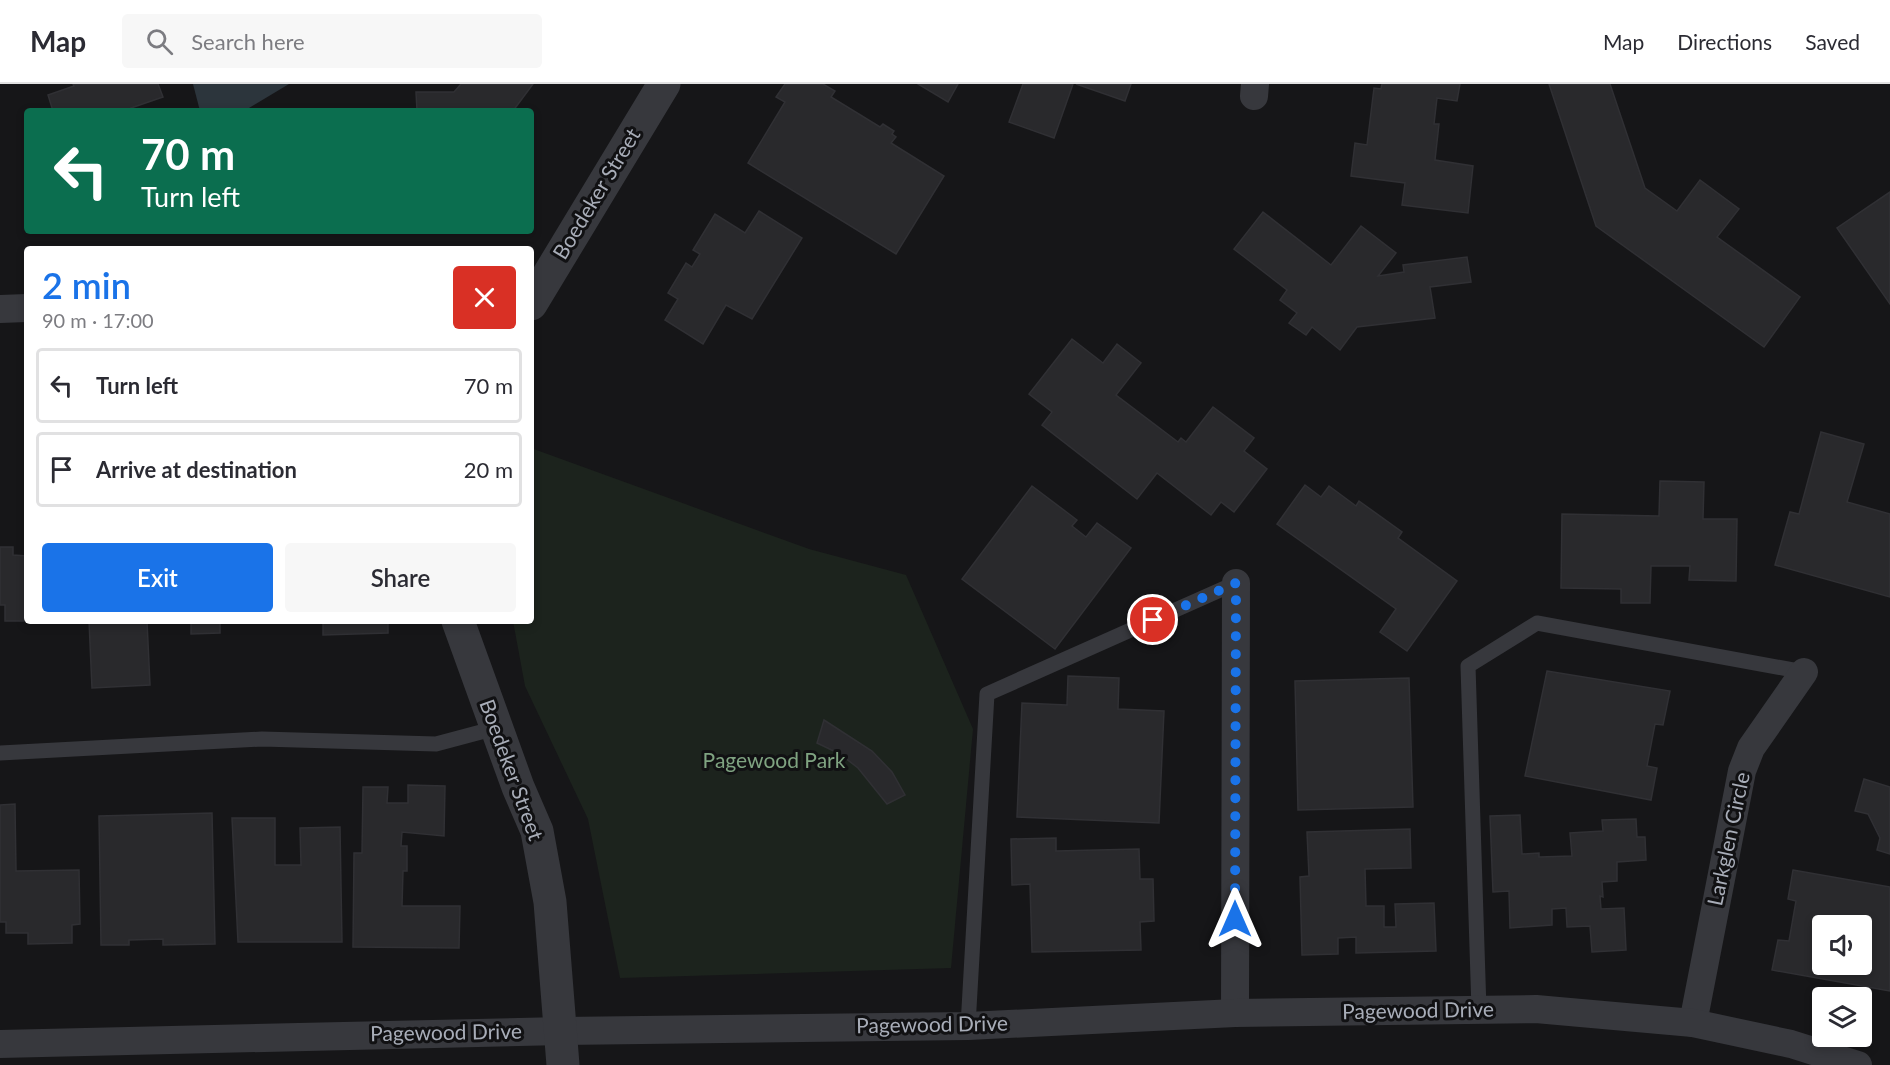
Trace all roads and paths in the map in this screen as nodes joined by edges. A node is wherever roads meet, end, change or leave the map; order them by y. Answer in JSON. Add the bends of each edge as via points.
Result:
{"nodes":[{"id":1,"x":664,"y":84,"type":"edge"},
{"id":2,"x":540,"y":269,"type":"edge"},
{"id":3,"x":534,"y":292,"type":"edge"},
{"id":4,"x":24,"y":308,"type":"edge"},
{"id":5,"x":0,"y":309,"type":"edge"},
{"id":6,"x":1236,"y":583,"type":"joint"},
{"id":7,"x":459,"y":624,"type":"edge"},
{"id":8,"x":1804,"y":672,"type":"joint"},
{"id":9,"x":496,"y":728,"type":"junction"},
{"id":10,"x":0,"y":753,"type":"edge"},
{"id":11,"x":1479,"y":1010,"type":"junction"},
{"id":12,"x":1235,"y":1013,"type":"junction"},
{"id":13,"x":1693,"y":1023,"type":"junction"},
{"id":14,"x":968,"y":1026,"type":"junction"},
{"id":15,"x":562,"y":1030,"type":"junction"},
{"id":16,"x":0,"y":1044,"type":"edge"},
{"id":17,"x":563,"y":1065,"type":"edge"},
{"id":18,"x":1858,"y":1065,"type":"edge"}],
"edges":[{"from":1,"to":2,"type":"street","name":"Boedeker Street"},
{"from":2,"to":3,"type":"street","name":"Boedeker Street"},
{"from":4,"to":5,"type":"street"},
{"from":6,"to":12,"type":"street"},
{"from":6,"to":14,"type":"lane","via":[[987,694]]},
{"from":7,"to":9,"type":"street","name":"Boedeker Street"},
{"from":8,"to":11,"type":"lane","via":[[1537,623],[1468,666]]},
{"from":8,"to":13,"type":"street","name":"Larkglen Circle","via":[[1750,748],[1742,771]]},
{"from":9,"to":10,"type":"lane","via":[[436,744],[262,739]]},
{"from":9,"to":15,"type":"street","name":"Boedeker Street","via":[[537,831],[550,902]]},
{"from":11,"to":12,"type":"street","name":"Pagewood Drive"},
{"from":11,"to":13,"type":"street","name":"Pagewood Drive","via":[[1536,1009]]},
{"from":12,"to":14,"type":"street","name":"Pagewood Drive"},
{"from":13,"to":18,"type":"street","name":"Pagewood Drive","via":[[1791,1044]]},
{"from":14,"to":15,"type":"street","name":"Pagewood Drive"},
{"from":15,"to":16,"type":"street","name":"Pagewood Drive"},
{"from":15,"to":17,"type":"street","name":"Boedeker Street"}]}
